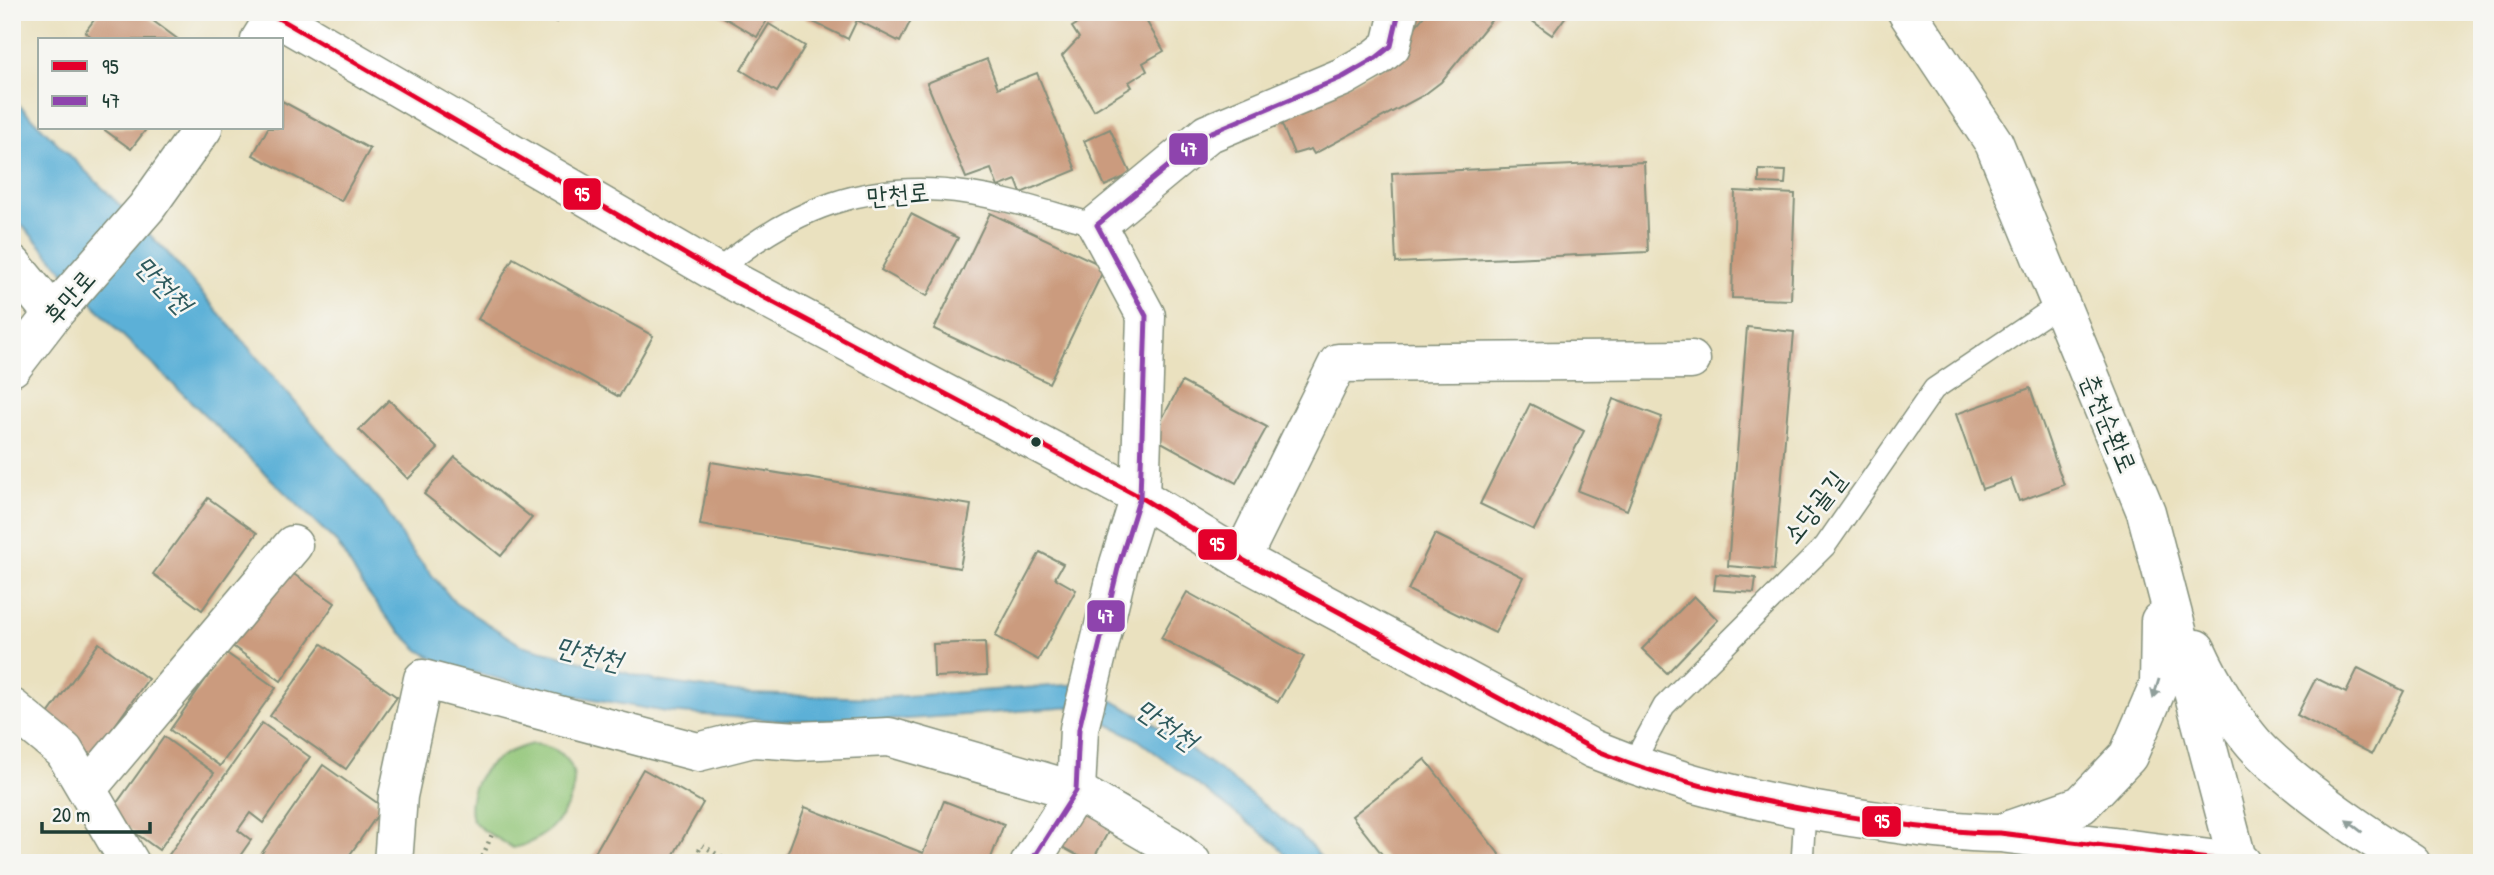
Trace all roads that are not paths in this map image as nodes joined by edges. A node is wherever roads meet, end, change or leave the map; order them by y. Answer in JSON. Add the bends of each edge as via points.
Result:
{"nodes":[{"id":1,"x":1399,"y":12,"type":"edge"},
{"id":2,"x":1907,"y":12,"type":"edge"},
{"id":3,"x":268,"y":23,"type":"edge"},
{"id":4,"x":202,"y":130,"type":"edge"},
{"id":5,"x":1097,"y":225,"type":"junction"},
{"id":6,"x":12,"y":264,"type":"edge"},
{"id":7,"x":716,"y":272,"type":"junction"},
{"id":8,"x":2060,"y":304,"type":"junction"},
{"id":9,"x":59,"y":308,"type":"junction"},
{"id":10,"x":1691,"y":360,"type":"dead end"},
{"id":11,"x":12,"y":367,"type":"edge"},
{"id":12,"x":1140,"y":497,"type":"junction"},
{"id":13,"x":293,"y":545,"type":"dead end"},
{"id":14,"x":1241,"y":559,"type":"junction"},
{"id":15,"x":2161,"y":572,"type":"junction"},
{"id":16,"x":12,"y":708,"type":"edge"},
{"id":17,"x":1632,"y":765,"type":"junction"},
{"id":18,"x":87,"y":789,"type":"junction"},
{"id":19,"x":1076,"y":791,"type":"junction"},
{"id":20,"x":1805,"y":811,"type":"junction"},
{"id":21,"x":2000,"y":833,"type":"junction"},
{"id":22,"x":131,"y":863,"type":"edge"},
{"id":23,"x":393,"y":863,"type":"edge"},
{"id":24,"x":1030,"y":863,"type":"edge"},
{"id":25,"x":1192,"y":863,"type":"edge"},
{"id":26,"x":1802,"y":863,"type":"edge"},
{"id":27,"x":2055,"y":863,"type":"edge"},
{"id":28,"x":2239,"y":863,"type":"edge"},
{"id":29,"x":2411,"y":863,"type":"edge"}],
"edges":[{"from":1,"to":5,"type":"street","via":[[1391,46],[1377,58],[1343,77],[1206,134]]},
{"from":2,"to":8,"type":"street","name":"춘천순환로","via":[[1994,143]]},
{"from":3,"to":7,"type":"street"},
{"from":4,"to":9,"type":"street","name":"후만로","via":[[146,208]]},
{"from":5,"to":7,"type":"lane","name":"만천로","via":[[970,193],[893,191],[846,199],[803,214],[755,239]]},
{"from":5,"to":12,"type":"street","via":[[1146,316]]},
{"from":6,"to":9,"type":"street"},
{"from":7,"to":12,"type":"street"},
{"from":8,"to":15,"type":"street","name":"춘천순환로","via":[[2146,512]]},
{"from":8,"to":17,"type":"lane","name":"소당골길","via":[[1934,389],[1825,546],[1664,706]]},
{"from":9,"to":11,"type":"street","name":"후만로"},
{"from":10,"to":14,"type":"street","via":[[1338,363]]},
{"from":12,"to":14,"type":"street"},
{"from":12,"to":19,"type":"street","via":[[1079,729]]},
{"from":13,"to":18,"type":"street"},
{"from":14,"to":17,"type":"street","via":[[1525,714]]},
{"from":15,"to":21,"type":"street","one_way":true,"via":[[2159,684],[2128,756],[2081,805]]},
{"from":15,"to":28,"type":"street","name":"춘천순환로"},
{"from":29,"to":15,"type":"street","one_way":true,"via":[[2357,829],[2262,752],[2209,678]]},
{"from":16,"to":18,"type":"street","via":[[64,751]]},
{"from":17,"to":20,"type":"street","via":[[1737,797]]},
{"from":18,"to":22,"type":"street"},
{"from":19,"to":23,"type":"street","via":[[889,737],[753,738],[698,752],[423,678],[398,796]]},
{"from":19,"to":24,"type":"street"},
{"from":19,"to":25,"type":"street"},
{"from":20,"to":21,"type":"street","via":[[1965,833]]},
{"from":20,"to":26,"type":"lane"},
{"from":21,"to":27,"type":"street"},
{"from":21,"to":28,"type":"street"}]}
